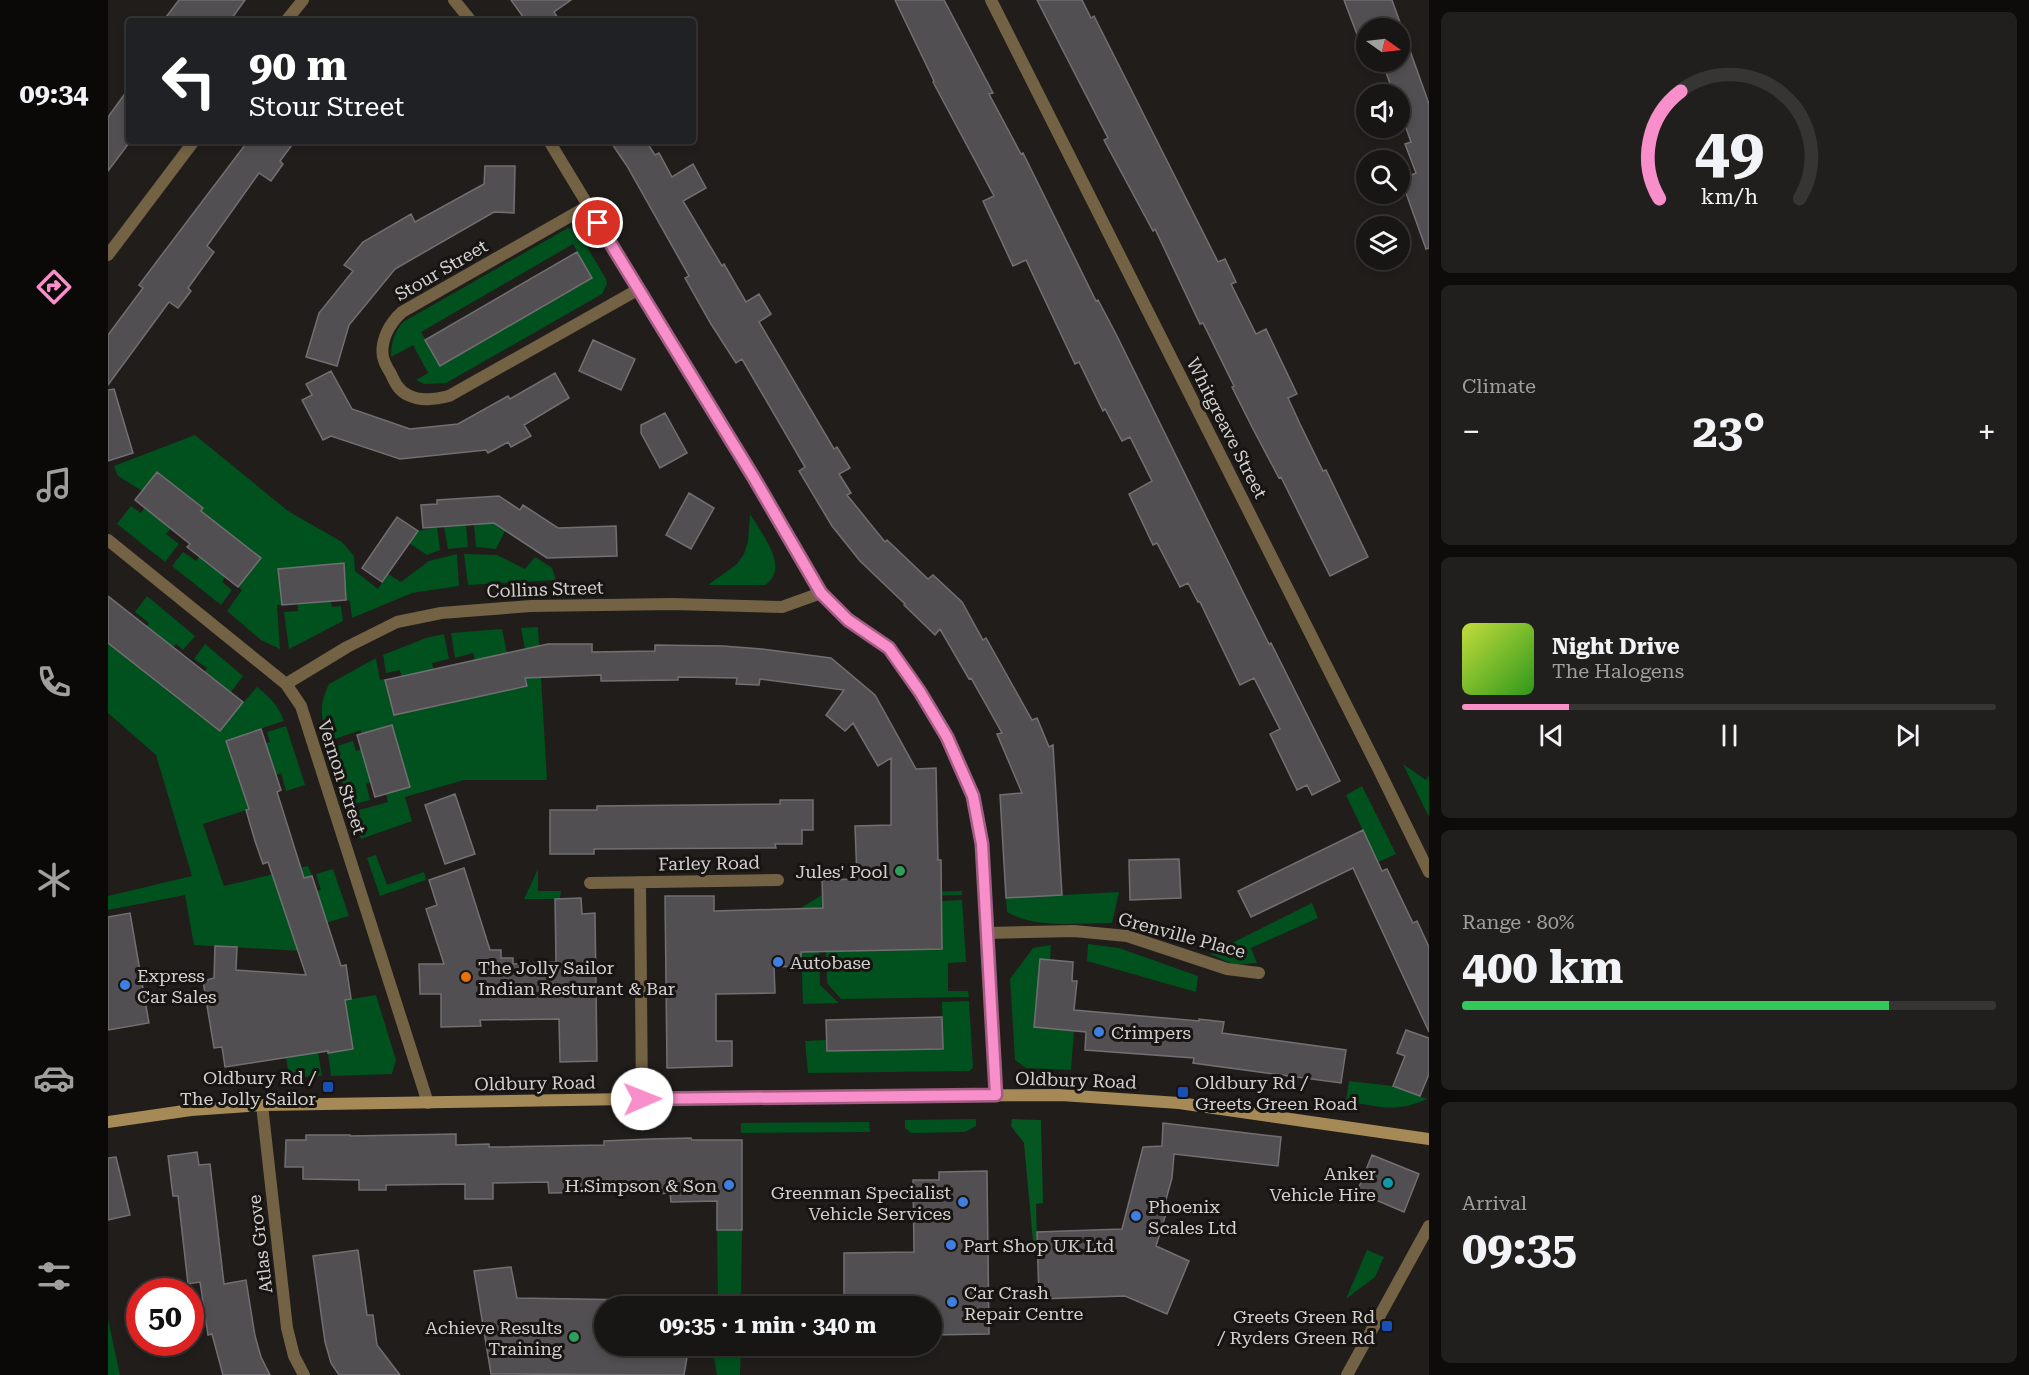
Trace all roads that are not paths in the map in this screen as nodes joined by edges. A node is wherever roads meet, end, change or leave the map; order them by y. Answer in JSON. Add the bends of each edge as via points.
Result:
{"nodes":[{"id":1,"x":303,"y":0,"type":"edge"},
{"id":2,"x":454,"y":0,"type":"edge"},
{"id":3,"x":991,"y":0,"type":"edge"},
{"id":4,"x":288,"y":18,"type":"edge"},
{"id":5,"x":469,"y":18,"type":"edge"},
{"id":6,"x":192,"y":144,"type":"edge"},
{"id":7,"x":551,"y":144,"type":"edge"},
{"id":8,"x":588,"y":206,"type":"junction"},
{"id":9,"x":108,"y":255,"type":"edge"},
{"id":10,"x":639,"y":289,"type":"junction"},
{"id":11,"x":108,"y":540,"type":"edge"},
{"id":12,"x":821,"y":593,"type":"junction"},
{"id":13,"x":286,"y":684,"type":"junction"},
{"id":14,"x":1429,"y":872,"type":"edge"},
{"id":15,"x":778,"y":880,"type":"dead end"},
{"id":16,"x":640,"y":882,"type":"junction"},
{"id":17,"x":590,"y":884,"type":"dead end"},
{"id":18,"x":987,"y":933,"type":"junction"},
{"id":19,"x":1259,"y":973,"type":"dead end"},
{"id":20,"x":996,"y":1095,"type":"junction"},
{"id":21,"x":642,"y":1099,"type":"junction"},
{"id":22,"x":428,"y":1103,"type":"junction"},
{"id":23,"x":262,"y":1105,"type":"junction"},
{"id":24,"x":108,"y":1122,"type":"edge"},
{"id":25,"x":1429,"y":1139,"type":"edge"},
{"id":26,"x":1429,"y":1226,"type":"edge"},
{"id":27,"x":304,"y":1375,"type":"edge"},
{"id":28,"x":1347,"y":1375,"type":"edge"}],
"edges":[{"from":1,"to":4,"type":"street"},
{"from":2,"to":5,"type":"street"},
{"from":3,"to":14,"type":"street","name":"Whitgreave Street"},
{"from":6,"to":9,"type":"street"},
{"from":7,"to":8,"type":"street"},
{"from":8,"to":10,"type":"street"},
{"from":8,"to":10,"type":"street","name":"Stour Street","via":[[402,312],[390,325],[383,348],[395,384],[416,398],[449,396]]},
{"from":10,"to":12,"type":"street"},
{"from":11,"to":13,"type":"street","name":"Vernon Street"},
{"from":12,"to":13,"type":"street","name":"Collins Street","via":[[782,607],[531,606],[441,613],[397,622]]},
{"from":12,"to":18,"type":"street","via":[[848,620],[889,648],[947,737],[973,796],[982,844]]},
{"from":13,"to":22,"type":"street","name":"Vernon Street","via":[[301,706]]},
{"from":15,"to":16,"type":"street","name":"Farley Road"},
{"from":16,"to":17,"type":"street","name":"Farley Road"},
{"from":16,"to":21,"type":"street","name":"Farley Road"},
{"from":18,"to":19,"type":"street","name":"Grenville Place","via":[[1074,931],[1127,936],[1227,969]]},
{"from":18,"to":20,"type":"street"},
{"from":20,"to":21,"type":"main road","name":"Oldbury Road"},
{"from":20,"to":25,"type":"main road","name":"Oldbury Road","via":[[1179,1103]]},
{"from":21,"to":22,"type":"main road","name":"Oldbury Road"},
{"from":22,"to":23,"type":"main road","name":"Oldbury Road"},
{"from":23,"to":24,"type":"main road","name":"Oldbury Road"},
{"from":23,"to":27,"type":"street","name":"Atlas Grove","via":[[287,1328]]},
{"from":26,"to":28,"type":"street"}]}
